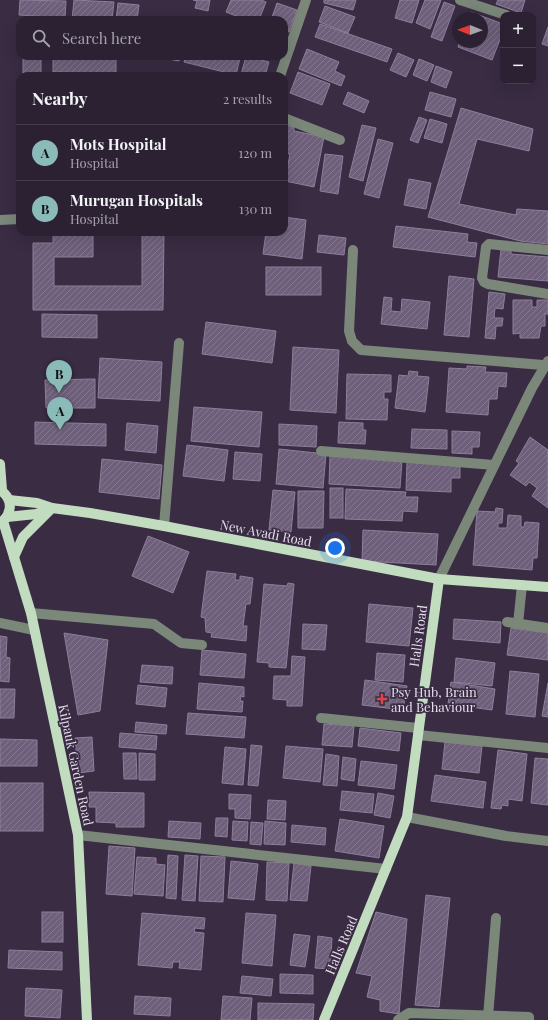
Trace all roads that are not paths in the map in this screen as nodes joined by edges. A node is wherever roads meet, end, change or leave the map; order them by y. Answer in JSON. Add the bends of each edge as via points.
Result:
{"nodes":[{"id":1,"x":306,"y":0,"type":"edge"},
{"id":2,"x":460,"y":0,"type":"edge"},
{"id":3,"x":500,"y":13,"type":"edge"},
{"id":4,"x":288,"y":53,"type":"edge"},
{"id":5,"x":285,"y":60,"type":"edge"},
{"id":6,"x":281,"y":72,"type":"edge"},
{"id":7,"x":288,"y":120,"type":"edge"},
{"id":8,"x":340,"y":140,"type":"dead end"},
{"id":9,"x":16,"y":218,"type":"edge"},
{"id":10,"x":0,"y":220,"type":"edge"},
{"id":11,"x":353,"y":250,"type":"dead end"},
{"id":12,"x":548,"y":250,"type":"edge"},
{"id":13,"x":548,"y":294,"type":"edge"},
{"id":14,"x":179,"y":343,"type":"dead end"},
{"id":15,"x":546,"y":363,"type":"edge"},
{"id":16,"x":321,"y":451,"type":"dead end"},
{"id":17,"x":0,"y":464,"type":"edge"},
{"id":18,"x":494,"y":465,"type":"junction"},
{"id":19,"x":1,"y":490,"type":"edge"},
{"id":20,"x":9,"y":500,"type":"junction"},
{"id":21,"x":52,"y":508,"type":"junction"},
{"id":22,"x":4,"y":521,"type":"edge"},
{"id":23,"x":164,"y":526,"type":"junction"},
{"id":24,"x":14,"y":557,"type":"junction"},
{"id":25,"x":439,"y":579,"type":"junction"},
{"id":26,"x":522,"y":585,"type":"junction"},
{"id":27,"x":548,"y":587,"type":"edge"},
{"id":28,"x":31,"y":613,"type":"junction"},
{"id":29,"x":507,"y":622,"type":"dead end"},
{"id":30,"x":0,"y":623,"type":"edge"},
{"id":31,"x":518,"y":624,"type":"junction"},
{"id":32,"x":548,"y":628,"type":"edge"},
{"id":33,"x":34,"y":630,"type":"junction"},
{"id":34,"x":202,"y":645,"type":"dead end"},
{"id":35,"x":320,"y":718,"type":"dead end"},
{"id":36,"x":418,"y":732,"type":"junction"},
{"id":37,"x":548,"y":748,"type":"edge"},
{"id":38,"x":408,"y":817,"type":"junction"},
{"id":39,"x":78,"y":835,"type":"junction"},
{"id":40,"x":548,"y":841,"type":"edge"},
{"id":41,"x":386,"y":869,"type":"junction"},
{"id":42,"x":496,"y":918,"type":"dead end"},
{"id":43,"x":488,"y":1017,"type":"junction"},
{"id":44,"x":442,"y":1018,"type":"edge"},
{"id":45,"x":87,"y":1020,"type":"edge"},
{"id":46,"x":324,"y":1020,"type":"edge"},
{"id":47,"x":398,"y":1020,"type":"edge"},
{"id":48,"x":529,"y":1020,"type":"edge"}],
"edges":[{"from":1,"to":4,"type":"street"},
{"from":2,"to":3,"type":"street"},
{"from":5,"to":6,"type":"street"},
{"from":7,"to":8,"type":"street"},
{"from":9,"to":10,"type":"street"},
{"from":11,"to":15,"type":"street","via":[[349,331],[352,341],[361,350]]},
{"from":12,"to":13,"type":"street","via":[[489,244],[486,247],[482,278],[488,284]]},
{"from":14,"to":23,"type":"street"},
{"from":15,"to":18,"type":"street","name":"Halls Road"},
{"from":16,"to":18,"type":"street"},
{"from":17,"to":19,"type":"main road"},
{"from":18,"to":25,"type":"street","name":"Halls Road"},
{"from":19,"to":20,"type":"main road"},
{"from":20,"to":21,"type":"main road","name":"New Avadi Road","via":[[37,503]]},
{"from":20,"to":22,"type":"main road","name":"Kilpauk Garden Road","via":[[10,511]]},
{"from":21,"to":22,"type":"main road","name":"New Avadi Road"},
{"from":21,"to":23,"type":"main road","name":"New Avadi Road"},
{"from":21,"to":24,"type":"main road","via":[[23,537]]},
{"from":22,"to":24,"type":"main road","name":"Kilpauk Garden Road"},
{"from":23,"to":25,"type":"main road","name":"New Avadi Road"},
{"from":24,"to":28,"type":"main road","name":"Kilpauk Garden Road"},
{"from":25,"to":26,"type":"main road","name":"New Avadi Road"},
{"from":25,"to":36,"type":"main road","name":"Halls Road"},
{"from":26,"to":27,"type":"main road","name":"New Avadi Road"},
{"from":26,"to":31,"type":"street"},
{"from":28,"to":33,"type":"main road","name":"Kilpauk Garden Road"},
{"from":28,"to":34,"type":"street","via":[[154,624],[181,643]]},
{"from":29,"to":31,"type":"street"},
{"from":30,"to":33,"type":"street"},
{"from":31,"to":32,"type":"street"},
{"from":33,"to":39,"type":"main road","name":"Kilpauk Garden Road"},
{"from":35,"to":36,"type":"street"},
{"from":36,"to":37,"type":"street"},
{"from":36,"to":38,"type":"main road","name":"Halls Road"},
{"from":38,"to":40,"type":"street","via":[[506,836]]},
{"from":38,"to":41,"type":"main road","name":"Halls Road"},
{"from":39,"to":41,"type":"street"},
{"from":39,"to":45,"type":"main road","name":"Kilpauk Garden Road"},
{"from":41,"to":46,"type":"main road","name":"Halls Road"},
{"from":42,"to":43,"type":"street"},
{"from":43,"to":44,"type":"street"},
{"from":43,"to":48,"type":"street","via":[[529,1017]]},
{"from":44,"to":47,"type":"street","via":[[409,1013]]}]}
